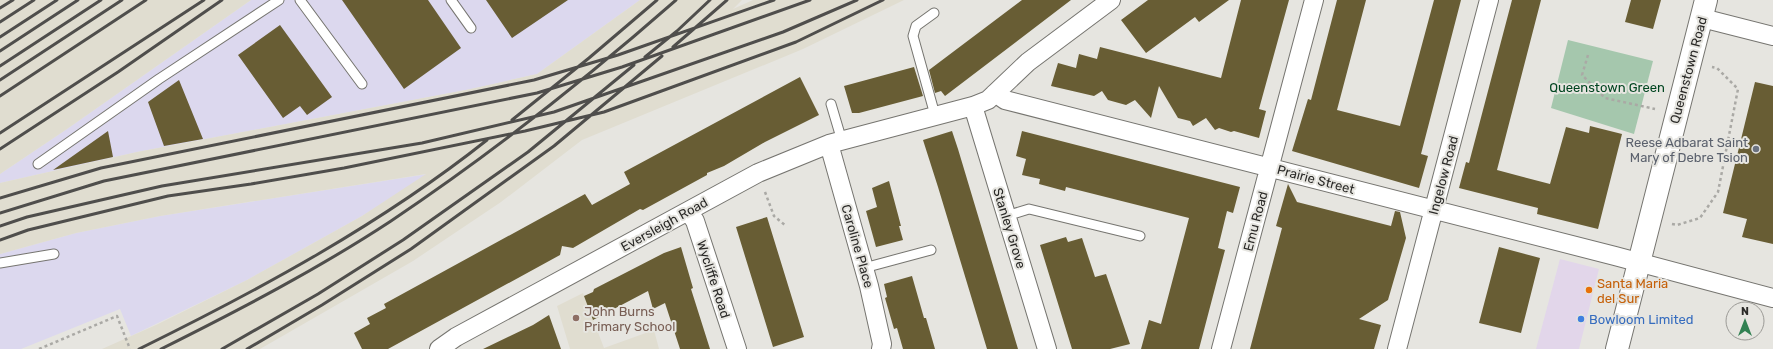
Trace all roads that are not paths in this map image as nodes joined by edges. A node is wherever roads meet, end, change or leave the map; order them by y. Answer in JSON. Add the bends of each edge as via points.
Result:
{"nodes":[{"id":1,"x":279,"y":0,"type":"edge"},
{"id":2,"x":300,"y":0,"type":"edge"},
{"id":3,"x":451,"y":0,"type":"edge"},
{"id":4,"x":1112,"y":0,"type":"edge"},
{"id":5,"x":1314,"y":0,"type":"edge"},
{"id":6,"x":1489,"y":0,"type":"edge"},
{"id":7,"x":1704,"y":9,"type":"edge"},
{"id":8,"x":934,"y":13,"type":"dead end"},
{"id":9,"x":472,"y":28,"type":"dead end"},
{"id":10,"x":1773,"y":36,"type":"edge"},
{"id":11,"x":362,"y":84,"type":"dead end"},
{"id":12,"x":995,"y":93,"type":"junction"},
{"id":13,"x":831,"y":104,"type":"dead end"},
{"id":14,"x":973,"y":106,"type":"junction"},
{"id":15,"x":935,"y":115,"type":"junction"},
{"id":16,"x":835,"y":143,"type":"junction"},
{"id":17,"x":38,"y":164,"type":"dead end"},
{"id":18,"x":1269,"y":167,"type":"junction"},
{"id":19,"x":688,"y":210,"type":"junction"},
{"id":20,"x":1434,"y":210,"type":"junction"},
{"id":21,"x":1006,"y":216,"type":"junction"},
{"id":22,"x":1140,"y":236,"type":"dead end"},
{"id":23,"x":931,"y":250,"type":"dead end"},
{"id":24,"x":54,"y":254,"type":"dead end"},
{"id":25,"x":1639,"y":262,"type":"junction"},
{"id":26,"x":0,"y":263,"type":"edge"},
{"id":27,"x":864,"y":268,"type":"junction"},
{"id":28,"x":1773,"y":298,"type":"edge"},
{"id":29,"x":439,"y":349,"type":"edge"},
{"id":30,"x":737,"y":349,"type":"edge"},
{"id":31,"x":881,"y":349,"type":"edge"},
{"id":32,"x":1046,"y":349,"type":"edge"},
{"id":33,"x":1222,"y":349,"type":"edge"},
{"id":34,"x":1397,"y":349,"type":"edge"},
{"id":35,"x":1617,"y":349,"type":"edge"}],
"edges":[{"from":1,"to":17,"type":"lane"},
{"from":2,"to":11,"type":"lane"},
{"from":3,"to":9,"type":"lane"},
{"from":4,"to":12,"type":"street","name":"Eversleigh Road","via":[[1028,62]]},
{"from":5,"to":18,"type":"street","name":"Emu Road","via":[[1295,79]]},
{"from":6,"to":20,"type":"street","name":"Ingelow Road"},
{"from":7,"to":10,"type":"street"},
{"from":7,"to":25,"type":"main road","name":"Queenstown Road"},
{"from":8,"to":15,"type":"lane","via":[[916,26],[912,36]]},
{"from":12,"to":14,"type":"street","name":"Eversleigh Road","via":[[988,100]]},
{"from":12,"to":18,"type":"street","name":"Prairie Street","via":[[1005,100]]},
{"from":13,"to":16,"type":"lane"},
{"from":14,"to":15,"type":"street","name":"Eversleigh Road"},
{"from":14,"to":21,"type":"street","name":"Stanley Grove"},
{"from":15,"to":16,"type":"street","name":"Eversleigh Road"},
{"from":16,"to":19,"type":"street","name":"Eversleigh Road","via":[[758,173]]},
{"from":16,"to":27,"type":"street","name":"Caroline Place"},
{"from":18,"to":20,"type":"street","name":"Prairie Street"},
{"from":18,"to":33,"type":"street","name":"Emu Road"},
{"from":19,"to":29,"type":"street","name":"Eversleigh Road","via":[[456,337]]},
{"from":19,"to":30,"type":"street","name":"Wycliffe Road","via":[[694,221]]},
{"from":20,"to":25,"type":"street","name":"Prairie Street"},
{"from":20,"to":34,"type":"street","name":"Ingelow Road"},
{"from":21,"to":22,"type":"lane","via":[[1029,209]]},
{"from":21,"to":32,"type":"street","name":"Stanley Grove"},
{"from":23,"to":27,"type":"lane"},
{"from":24,"to":26,"type":"lane"},
{"from":25,"to":28,"type":"street","name":"Prairie Street"},
{"from":25,"to":35,"type":"main road","name":"Queenstown Road"},
{"from":27,"to":31,"type":"street","name":"Caroline Place","via":[[882,344]]}]}
